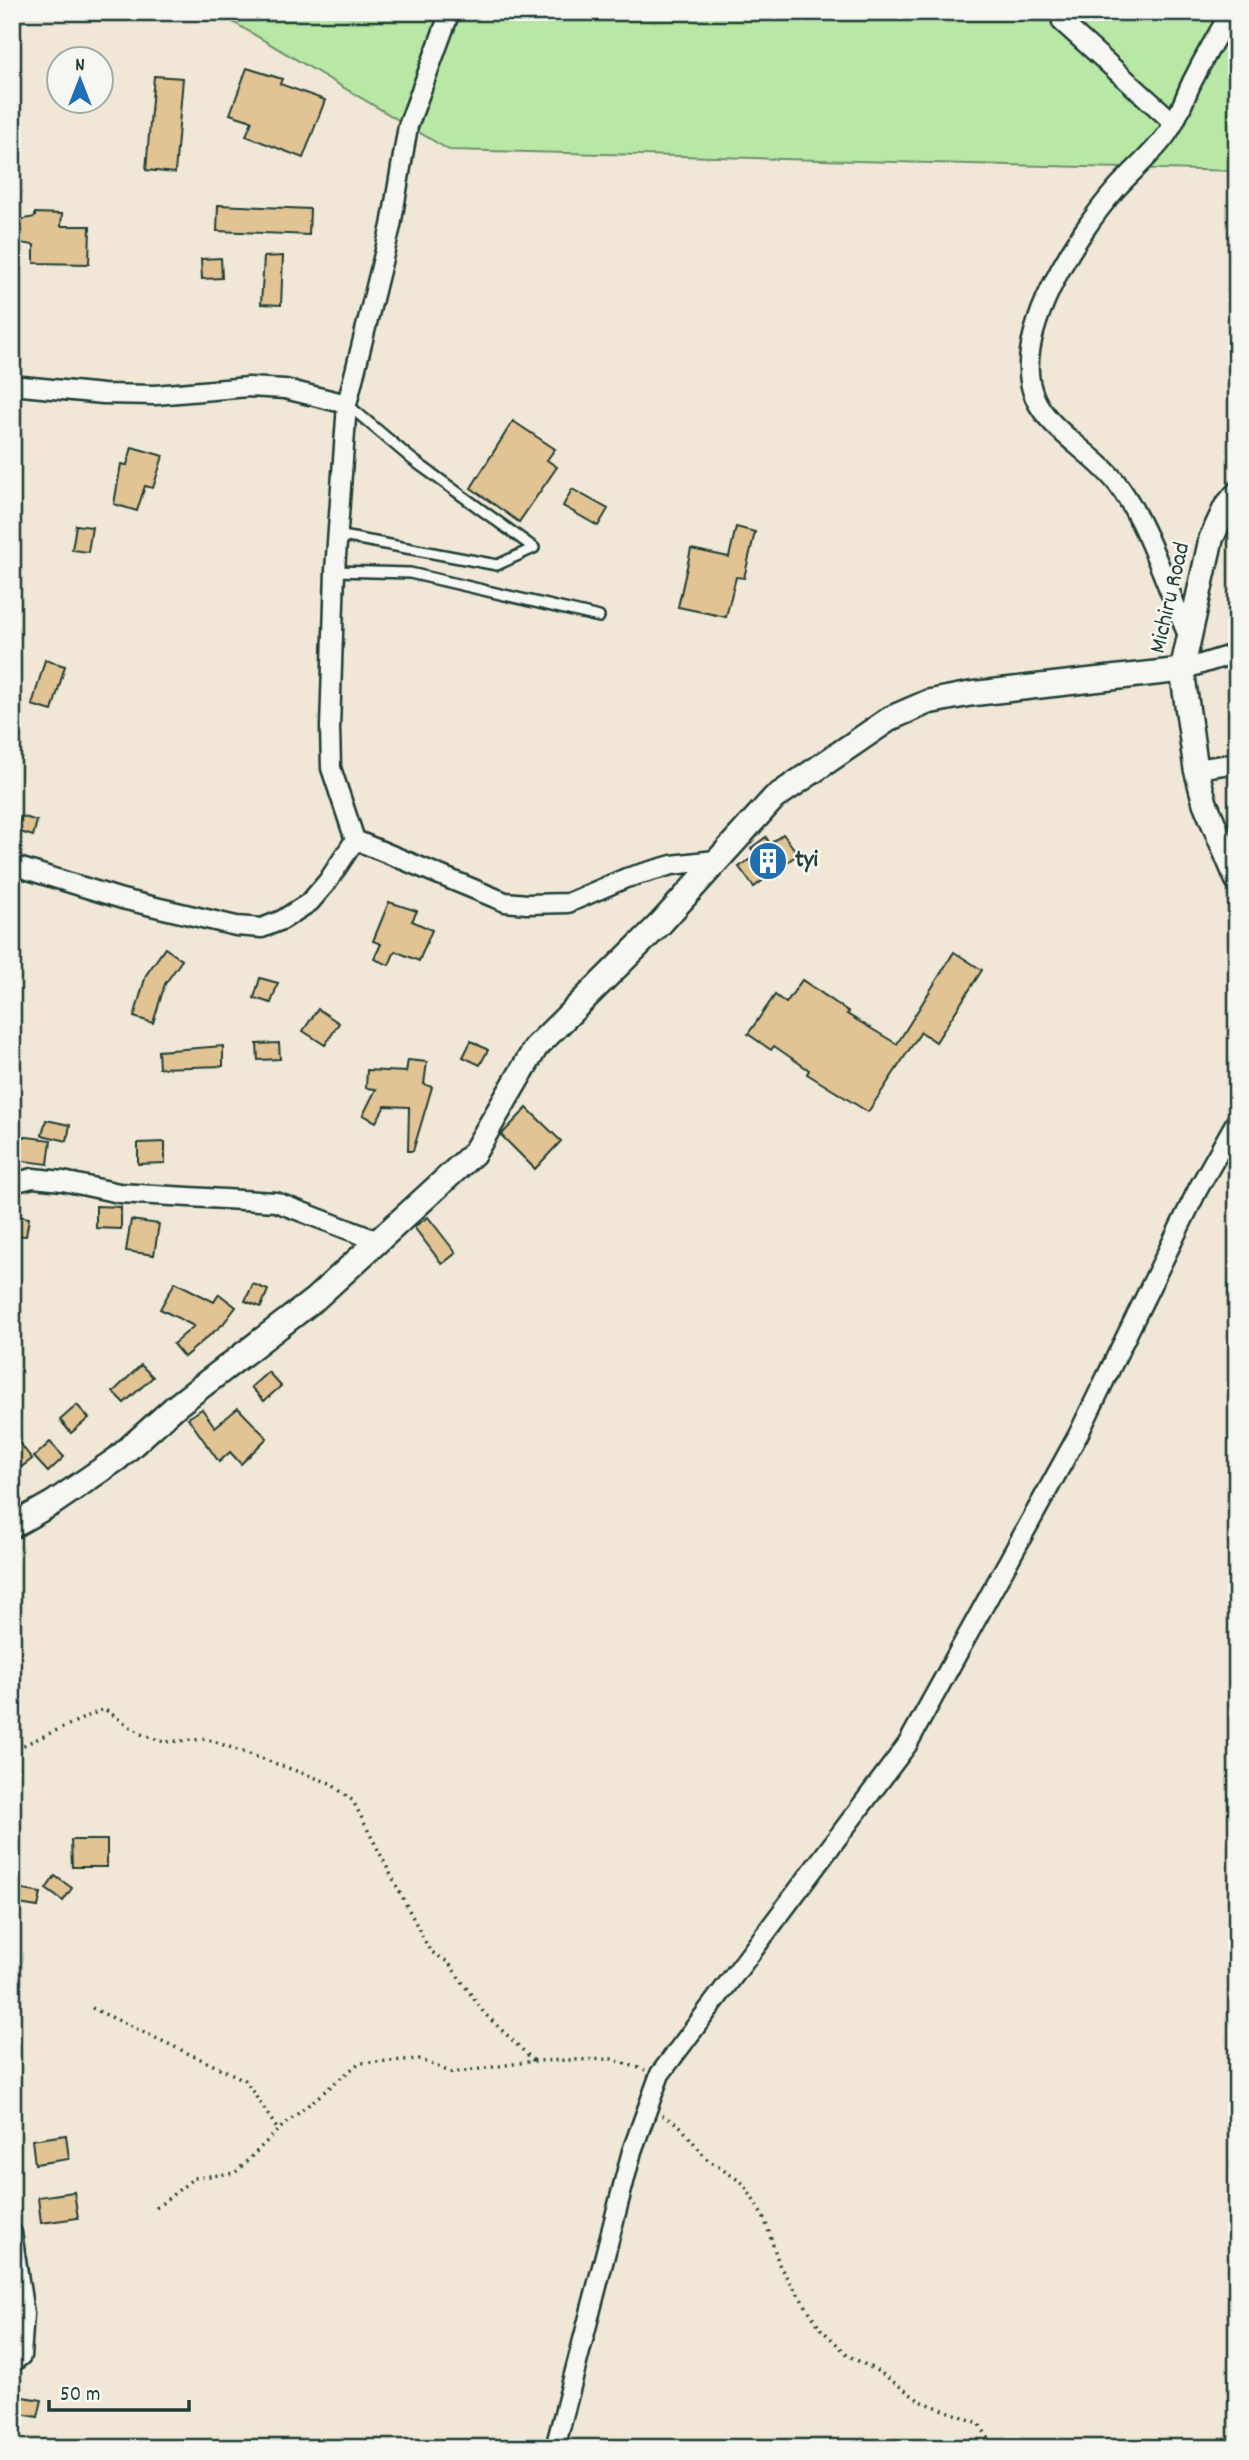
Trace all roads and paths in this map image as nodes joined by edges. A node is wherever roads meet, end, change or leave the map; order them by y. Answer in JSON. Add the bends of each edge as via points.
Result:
{"nodes":[{"id":1,"x":450,"y":12,"type":"edge"},
{"id":2,"x":1231,"y":12,"type":"edge"},
{"id":3,"x":1062,"y":22,"type":"dead end"},
{"id":4,"x":1173,"y":122,"type":"junction"},
{"id":5,"x":12,"y":385,"type":"edge"},
{"id":6,"x":347,"y":404,"type":"junction"},
{"id":7,"x":1237,"y":494,"type":"edge"},
{"id":8,"x":337,"y":535,"type":"junction"},
{"id":9,"x":335,"y":571,"type":"junction"},
{"id":10,"x":599,"y":617,"type":"dead end"},
{"id":11,"x":1188,"y":635,"type":"junction"},
{"id":12,"x":1237,"y":653,"type":"edge"},
{"id":13,"x":1182,"y":670,"type":"junction"},
{"id":14,"x":1237,"y":763,"type":"edge"},
{"id":15,"x":1196,"y":769,"type":"junction"},
{"id":16,"x":355,"y":840,"type":"junction"},
{"id":17,"x":715,"y":860,"type":"junction"},
{"id":18,"x":12,"y":865,"type":"edge"},
{"id":19,"x":1237,"y":879,"type":"edge"},
{"id":20,"x":1237,"y":1120,"type":"edge"},
{"id":21,"x":12,"y":1183,"type":"edge"},
{"id":22,"x":378,"y":1241,"type":"junction"},
{"id":23,"x":12,"y":1526,"type":"edge"},
{"id":24,"x":17,"y":1748,"type":"dead end"},
{"id":25,"x":93,"y":2008,"type":"dead end"},
{"id":26,"x":534,"y":2061,"type":"junction"},
{"id":27,"x":660,"y":2074,"type":"junction"},
{"id":28,"x":648,"y":2106,"type":"junction"},
{"id":29,"x":278,"y":2130,"type":"junction"},
{"id":30,"x":156,"y":2208,"type":"dead end"},
{"id":31,"x":12,"y":2233,"type":"edge"},
{"id":32,"x":12,"y":2363,"type":"edge"},
{"id":33,"x":555,"y":2448,"type":"edge"},
{"id":34,"x":999,"y":2448,"type":"edge"}],
"edges":[{"from":1,"to":6,"type":"street","via":[[408,127],[391,226]]},
{"from":2,"to":4,"type":"street"},
{"from":3,"to":4,"type":"street"},
{"from":4,"to":11,"type":"street","via":[[1076,243],[1043,304],[1032,335],[1030,371],[1034,397],[1044,413],[1102,466],[1124,495]]},
{"from":5,"to":6,"type":"street","via":[[142,395],[272,388]]},
{"from":6,"to":8,"type":"street"},
{"from":6,"to":8,"type":"lane","via":[[413,460],[534,548],[497,565]]},
{"from":7,"to":11,"type":"street","name":"Michiru Road","via":[[1211,539]]},
{"from":8,"to":9,"type":"street"},
{"from":9,"to":10,"type":"lane","via":[[410,573]]},
{"from":9,"to":16,"type":"street","via":[[331,768]]},
{"from":11,"to":13,"type":"street","name":"Michiru Road"},
{"from":12,"to":13,"type":"street"},
{"from":13,"to":15,"type":"street","name":"Michiru Road"},
{"from":13,"to":17,"type":"street","via":[[928,702],[891,718],[774,798]]},
{"from":14,"to":15,"type":"street"},
{"from":15,"to":19,"type":"street","name":"Michiru Road"},
{"from":16,"to":17,"type":"street","via":[[505,902],[527,904],[568,903],[626,878],[672,865]]},
{"from":16,"to":18,"type":"street","via":[[310,902],[262,928],[122,899]]},
{"from":17,"to":22,"type":"street","via":[[661,923],[536,1047],[474,1153]]},
{"from":20,"to":27,"type":"street","via":[[1198,1189],[1079,1436],[907,1745]]},
{"from":21,"to":22,"type":"street","via":[[33,1178],[119,1193],[276,1202]]},
{"from":22,"to":23,"type":"street","via":[[315,1299],[186,1399],[117,1460]]},
{"from":24,"to":26,"type":"path","via":[[104,1709],[141,1734],[164,1742],[207,1739],[330,1783],[353,1801],[430,1951],[448,1962],[484,2013]]},
{"from":25,"to":29,"type":"path","via":[[246,2080]]},
{"from":26,"to":27,"type":"path","via":[[611,2059]]},
{"from":26,"to":29,"type":"path","via":[[452,2073],[419,2059],[359,2063]]},
{"from":27,"to":28,"type":"street"},
{"from":28,"to":33,"type":"street","via":[[632,2151]]},
{"from":28,"to":34,"type":"path","via":[[680,2126],[707,2158],[744,2184],[765,2220],[780,2267],[821,2329],[849,2356],[881,2372],[920,2401],[979,2423]]},
{"from":29,"to":30,"type":"path","via":[[235,2174],[194,2178]]},
{"from":31,"to":32,"type":"street","via":[[24,2314],[21,2356]]}]}
